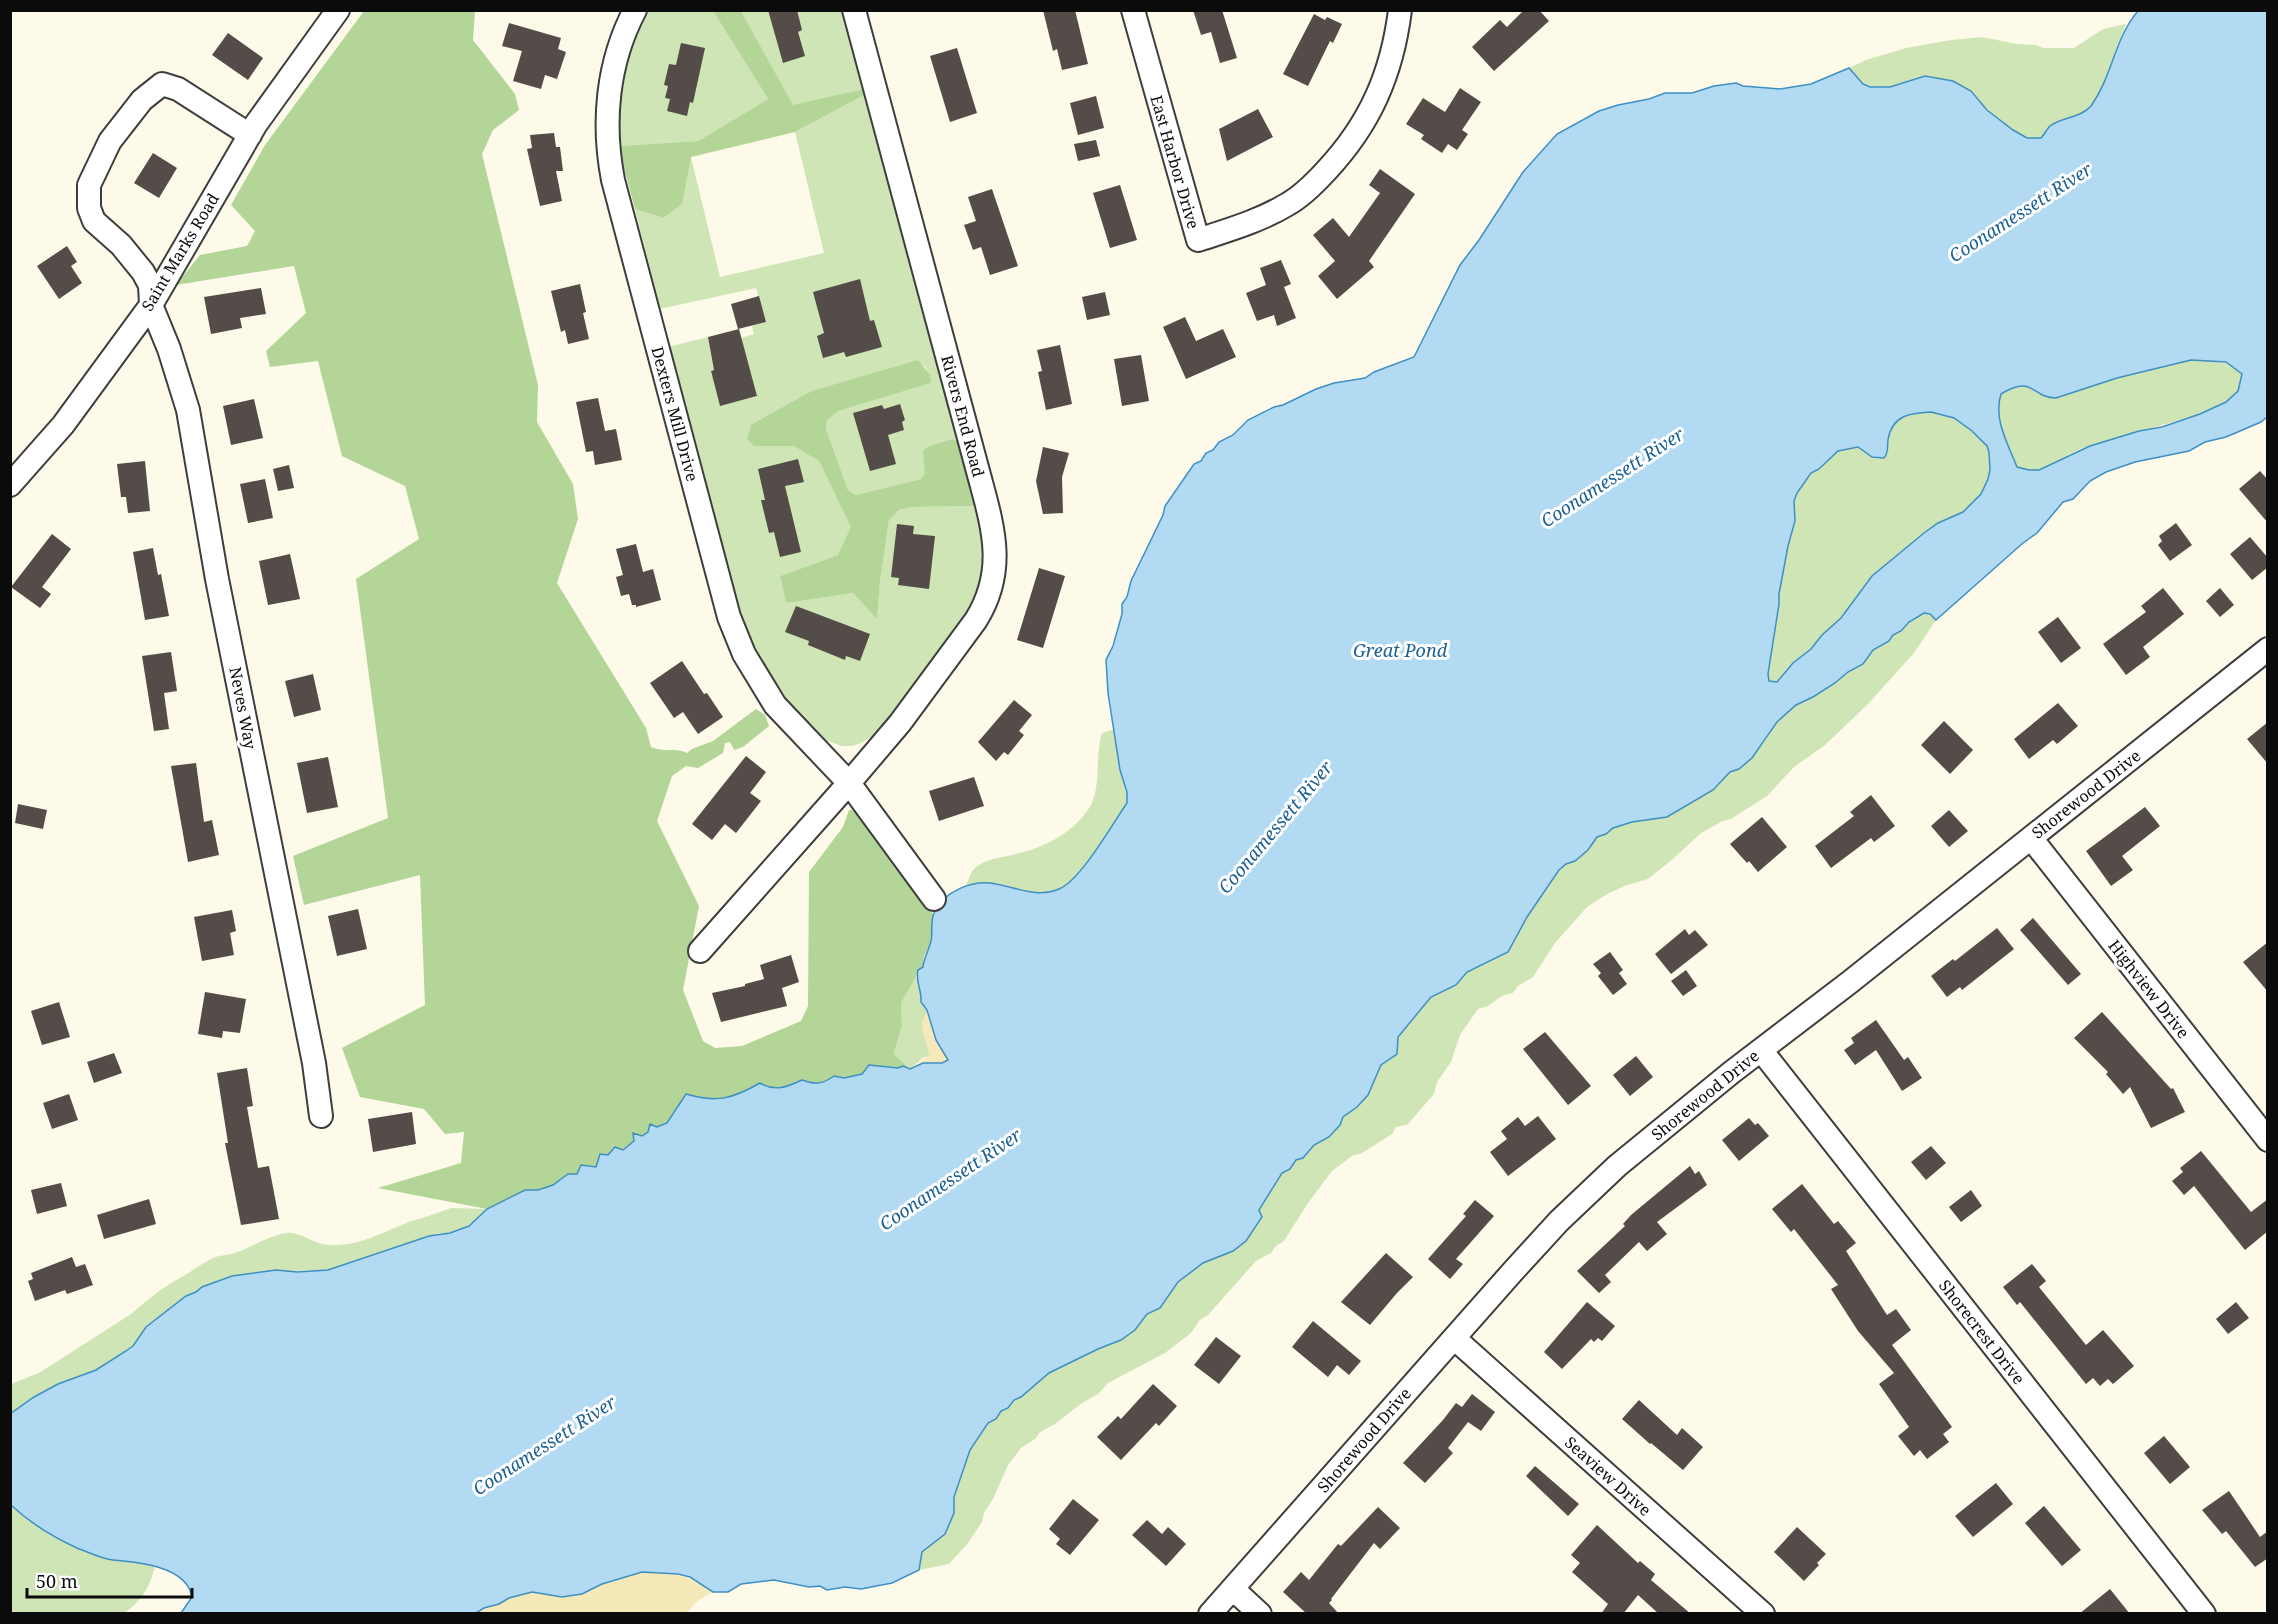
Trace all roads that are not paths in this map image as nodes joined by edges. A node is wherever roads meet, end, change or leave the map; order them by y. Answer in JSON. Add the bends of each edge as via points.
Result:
{"nodes":[{"id":1,"x":338,"y":10,"type":"edge"},
{"id":2,"x":635,"y":10,"type":"edge"},
{"id":3,"x":854,"y":10,"type":"edge"},
{"id":4,"x":1133,"y":10,"type":"edge"},
{"id":5,"x":1400,"y":10,"type":"edge"},
{"id":6,"x":250,"y":135,"type":"junction"},
{"id":7,"x":151,"y":305,"type":"junction"},
{"id":8,"x":10,"y":485,"type":"edge"},
{"id":9,"x":2268,"y":649,"type":"edge"},
{"id":10,"x":849,"y":783,"type":"junction"},
{"id":11,"x":2031,"y":838,"type":"junction"},
{"id":12,"x":934,"y":899,"type":"dead end"},
{"id":13,"x":700,"y":951,"type":"dead end"},
{"id":14,"x":1761,"y":1050,"type":"junction"},
{"id":15,"x":321,"y":1116,"type":"dead end"},
{"id":16,"x":2268,"y":1140,"type":"edge"},
{"id":17,"x":1454,"y":1338,"type":"junction"},
{"id":18,"x":1233,"y":1589,"type":"junction"},
{"id":19,"x":1210,"y":1614,"type":"edge"},
{"id":20,"x":1260,"y":1614,"type":"edge"},
{"id":21,"x":1763,"y":1614,"type":"edge"},
{"id":22,"x":2204,"y":1614,"type":"edge"}],
"edges":[{"from":1,"to":6,"type":"street","name":"Saint Marks Road"},
{"from":2,"to":10,"type":"street","name":"Dexters Mill Drive","via":[[615,59],[607,151],[727,609],[744,654],[776,705]]},
{"from":3,"to":10,"type":"street","name":"Rivers End Road","via":[[996,550],[994,577],[978,616],[900,723]]},
{"from":4,"to":5,"type":"street","name":"East Harbor Drive","via":[[1198,240],[1252,222],[1289,204],[1347,148],[1383,85],[1397,37]]},
{"from":6,"to":7,"type":"street","name":"Saint Marks Road"},
{"from":6,"to":7,"type":"street","name":"Neves Way","via":[[178,89],[162,84],[142,100],[110,141],[89,185],[90,208],[94,222],[121,245],[143,272],[150,285]]},
{"from":7,"to":8,"type":"street","name":"Saint Marks Road","via":[[63,425]]},
{"from":7,"to":15,"type":"street","name":"Neves Way","via":[[188,410]]},
{"from":9,"to":11,"type":"street","name":"Shorewood Drive"},
{"from":10,"to":12,"type":"street","name":"Dexters Mill Drive"},
{"from":10,"to":13,"type":"street","name":"Rivers End Road"},
{"from":11,"to":14,"type":"street","name":"Shorewood Drive"},
{"from":11,"to":16,"type":"street","name":"Highview Drive"},
{"from":14,"to":17,"type":"street","name":"Shorewood Drive","via":[[1617,1166],[1559,1221]]},
{"from":14,"to":22,"type":"street","name":"Shorecrest Drive"},
{"from":17,"to":18,"type":"street","name":"Shorewood Drive"},
{"from":17,"to":21,"type":"street","name":"Seaview Drive"},
{"from":18,"to":19,"type":"street","name":"Shorewood Drive"},
{"from":18,"to":20,"type":"street"}]}
